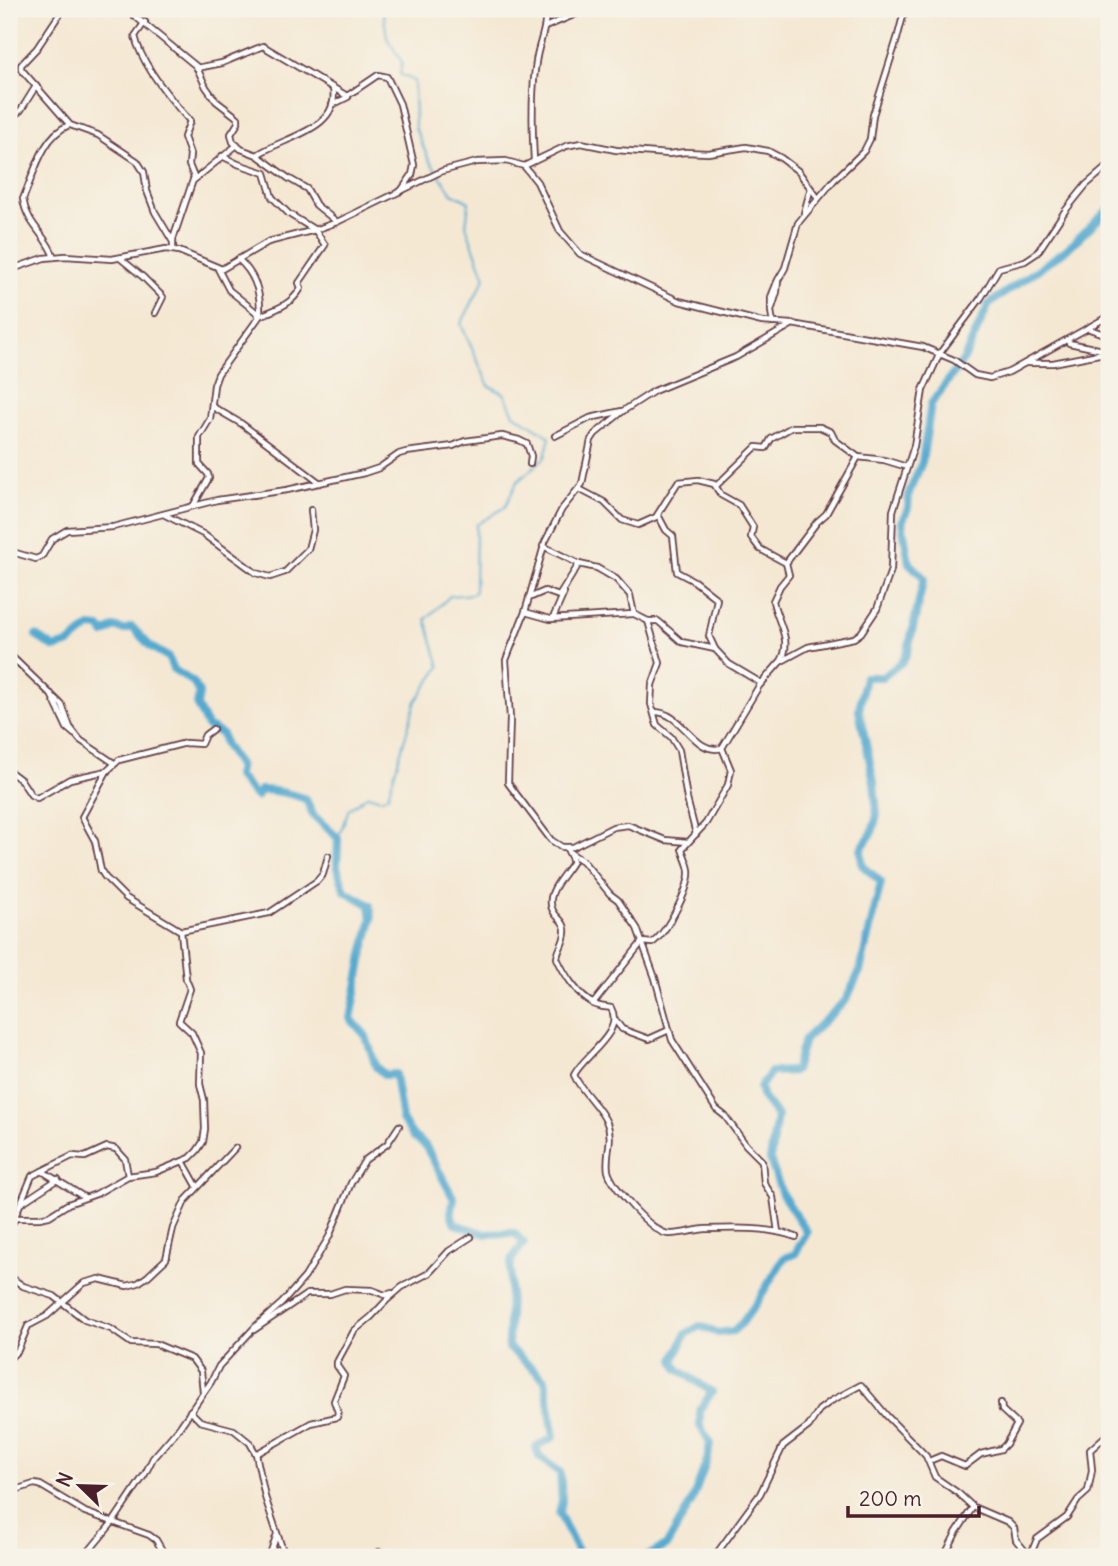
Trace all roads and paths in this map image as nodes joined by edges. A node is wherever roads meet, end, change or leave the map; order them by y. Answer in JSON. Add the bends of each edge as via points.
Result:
{"nodes":[{"id":1,"x":63,"y":9,"type":"edge"},
{"id":2,"x":126,"y":9,"type":"edge"},
{"id":3,"x":545,"y":9,"type":"edge"},
{"id":4,"x":587,"y":9,"type":"edge"},
{"id":5,"x":901,"y":9,"type":"edge"},
{"id":6,"x":145,"y":22,"type":"junction"},
{"id":7,"x":545,"y":27,"type":"junction"},
{"id":8,"x":197,"y":68,"type":"junction"},
{"id":9,"x":36,"y":86,"type":"junction"},
{"id":10,"x":333,"y":87,"type":"junction"},
{"id":11,"x":349,"y":97,"type":"junction"},
{"id":12,"x":332,"y":105,"type":"junction"},
{"id":13,"x":9,"y":119,"type":"edge"},
{"id":14,"x":69,"y":124,"type":"junction"},
{"id":15,"x":237,"y":145,"type":"junction"},
{"id":16,"x":257,"y":155,"type":"junction"},
{"id":17,"x":222,"y":156,"type":"junction"},
{"id":18,"x":534,"y":160,"type":"junction"},
{"id":19,"x":1109,"y":165,"type":"edge"},
{"id":20,"x":524,"y":166,"type":"junction"},
{"id":21,"x":193,"y":181,"type":"junction"},
{"id":22,"x":811,"y":190,"type":"junction"},
{"id":23,"x":400,"y":192,"type":"junction"},
{"id":24,"x":818,"y":198,"type":"junction"},
{"id":25,"x":337,"y":222,"type":"junction"},
{"id":26,"x":798,"y":223,"type":"junction"},
{"id":27,"x":315,"y":230,"type":"junction"},
{"id":28,"x":173,"y":242,"type":"junction"},
{"id":29,"x":173,"y":249,"type":"junction"},
{"id":30,"x":54,"y":257,"type":"junction"},
{"id":31,"x":119,"y":258,"type":"junction"},
{"id":32,"x":238,"y":259,"type":"junction"},
{"id":33,"x":218,"y":269,"type":"junction"},
{"id":34,"x":9,"y":270,"type":"edge"},
{"id":35,"x":155,"y":313,"type":"dead end"},
{"id":36,"x":258,"y":313,"type":"junction"},
{"id":37,"x":1109,"y":316,"type":"edge"},
{"id":38,"x":773,"y":323,"type":"junction"},
{"id":39,"x":792,"y":324,"type":"junction"},
{"id":40,"x":1087,"y":328,"type":"junction"},
{"id":41,"x":1109,"y":336,"type":"edge"},
{"id":42,"x":1068,"y":340,"type":"junction"},
{"id":43,"x":1109,"y":352,"type":"edge"},
{"id":44,"x":940,"y":353,"type":"junction"},
{"id":45,"x":1025,"y":363,"type":"junction"},
{"id":46,"x":213,"y":407,"type":"junction"},
{"id":47,"x":623,"y":411,"type":"junction"},
{"id":48,"x":555,"y":436,"type":"dead end"},
{"id":49,"x":858,"y":457,"type":"junction"},
{"id":50,"x":530,"y":464,"type":"dead end"},
{"id":51,"x":908,"y":467,"type":"junction"},
{"id":52,"x":320,"y":483,"type":"junction"},
{"id":53,"x":716,"y":486,"type":"junction"},
{"id":54,"x":579,"y":489,"type":"junction"},
{"id":55,"x":193,"y":507,"type":"junction"},
{"id":56,"x":310,"y":510,"type":"dead end"},
{"id":57,"x":164,"y":514,"type":"junction"},
{"id":58,"x":658,"y":515,"type":"junction"},
{"id":59,"x":543,"y":546,"type":"junction"},
{"id":60,"x":9,"y":551,"type":"edge"},
{"id":61,"x":786,"y":563,"type":"junction"},
{"id":62,"x":579,"y":564,"type":"junction"},
{"id":63,"x":567,"y":585,"type":"junction"},
{"id":64,"x":528,"y":598,"type":"junction"},
{"id":65,"x":525,"y":612,"type":"junction"},
{"id":66,"x":634,"y":614,"type":"junction"},
{"id":67,"x":553,"y":618,"type":"junction"},
{"id":68,"x":648,"y":621,"type":"junction"},
{"id":69,"x":715,"y":649,"type":"junction"},
{"id":70,"x":9,"y":654,"type":"edge"},
{"id":71,"x":15,"y":661,"type":"junction"},
{"id":72,"x":780,"y":662,"type":"junction"},
{"id":73,"x":9,"y":670,"type":"edge"},
{"id":74,"x":761,"y":683,"type":"junction"},
{"id":75,"x":654,"y":712,"type":"junction"},
{"id":76,"x":214,"y":729,"type":"dead end"},
{"id":77,"x":722,"y":748,"type":"junction"},
{"id":78,"x":114,"y":763,"type":"junction"},
{"id":79,"x":9,"y":771,"type":"edge"},
{"id":80,"x":107,"y":771,"type":"junction"},
{"id":81,"x":696,"y":834,"type":"junction"},
{"id":82,"x":688,"y":842,"type":"junction"},
{"id":83,"x":568,"y":850,"type":"junction"},
{"id":84,"x":328,"y":856,"type":"dead end"},
{"id":85,"x":181,"y":931,"type":"junction"},
{"id":86,"x":642,"y":942,"type":"junction"},
{"id":87,"x":593,"y":1004,"type":"junction"},
{"id":88,"x":614,"y":1019,"type":"junction"},
{"id":89,"x":669,"y":1030,"type":"junction"},
{"id":90,"x":399,"y":1126,"type":"dead end"},
{"id":91,"x":235,"y":1148,"type":"dead end"},
{"id":92,"x":183,"y":1161,"type":"junction"},
{"id":93,"x":41,"y":1171,"type":"junction"},
{"id":94,"x":128,"y":1176,"type":"junction"},
{"id":95,"x":58,"y":1180,"type":"junction"},
{"id":96,"x":197,"y":1186,"type":"junction"},
{"id":97,"x":84,"y":1197,"type":"junction"},
{"id":98,"x":19,"y":1205,"type":"junction"},
{"id":99,"x":13,"y":1220,"type":"junction"},
{"id":100,"x":9,"y":1226,"type":"edge"},
{"id":101,"x":778,"y":1232,"type":"junction"},
{"id":102,"x":471,"y":1237,"type":"dead end"},
{"id":103,"x":796,"y":1237,"type":"dead end"},
{"id":104,"x":9,"y":1276,"type":"edge"},
{"id":105,"x":396,"y":1292,"type":"junction"},
{"id":106,"x":63,"y":1301,"type":"junction"},
{"id":107,"x":248,"y":1335,"type":"junction"},
{"id":108,"x":9,"y":1359,"type":"edge"},
{"id":109,"x":203,"y":1393,"type":"junction"},
{"id":110,"x":1001,"y":1403,"type":"dead end"},
{"id":111,"x":190,"y":1411,"type":"junction"},
{"id":112,"x":1109,"y":1433,"type":"edge"},
{"id":113,"x":256,"y":1454,"type":"junction"},
{"id":114,"x":929,"y":1461,"type":"junction"},
{"id":115,"x":9,"y":1492,"type":"edge"},
{"id":116,"x":972,"y":1507,"type":"junction"},
{"id":117,"x":113,"y":1522,"type":"junction"},
{"id":118,"x":277,"y":1533,"type":"junction"},
{"id":119,"x":84,"y":1557,"type":"edge"},
{"id":120,"x":166,"y":1557,"type":"edge"},
{"id":121,"x":269,"y":1557,"type":"edge"},
{"id":122,"x":285,"y":1557,"type":"edge"},
{"id":123,"x":714,"y":1557,"type":"edge"},
{"id":124,"x":944,"y":1557,"type":"edge"},
{"id":125,"x":1030,"y":1557,"type":"edge"},
{"id":126,"x":1046,"y":1557,"type":"edge"},
{"id":127,"x":1060,"y":1557,"type":"edge"}],
"edges":[{"from":1,"to":9,"type":"street","via":[[21,65]]},
{"from":2,"to":6,"type":"street"},
{"from":3,"to":7,"type":"street"},
{"from":4,"to":7,"type":"street"},
{"from":5,"to":24,"type":"street","via":[[903,16],[870,139]]},
{"from":6,"to":8,"type":"street"},
{"from":6,"to":21,"type":"street","via":[[135,36],[139,51],[168,97],[190,121],[184,134]]},
{"from":7,"to":18,"type":"street","via":[[532,99]]},
{"from":8,"to":10,"type":"street","via":[[266,46]]},
{"from":8,"to":15,"type":"street","via":[[216,101],[238,118],[231,134]]},
{"from":9,"to":13,"type":"street","via":[[21,110]]},
{"from":9,"to":14,"type":"street"},
{"from":10,"to":11,"type":"street"},
{"from":10,"to":12,"type":"street"},
{"from":11,"to":12,"type":"street"},
{"from":11,"to":23,"type":"street","via":[[378,75],[387,77],[400,104],[414,165]]},
{"from":12,"to":16,"type":"street","via":[[310,131]]},
{"from":14,"to":28,"type":"street","via":[[98,135],[137,161],[155,212]]},
{"from":14,"to":30,"type":"street","via":[[44,148],[23,199],[31,224],[46,239]]},
{"from":15,"to":16,"type":"street"},
{"from":15,"to":17,"type":"street"},
{"from":16,"to":25,"type":"street","via":[[307,189],[316,205]]},
{"from":17,"to":21,"type":"street"},
{"from":17,"to":27,"type":"street","via":[[265,173],[272,197]]},
{"from":18,"to":20,"type":"street"},
{"from":18,"to":22,"type":"street","via":[[581,143],[669,154],[746,147],[781,158],[798,171]]},
{"from":19,"to":44,"type":"street","via":[[1086,185],[1037,253],[999,268]]},
{"from":20,"to":23,"type":"street","via":[[477,162],[442,171]]},
{"from":20,"to":38,"type":"street","via":[[537,182],[559,231],[580,254],[679,301]]},
{"from":21,"to":28,"type":"street"},
{"from":22,"to":24,"type":"street"},
{"from":22,"to":26,"type":"street"},
{"from":23,"to":25,"type":"street"},
{"from":24,"to":26,"type":"street"},
{"from":25,"to":27,"type":"street"},
{"from":26,"to":38,"type":"street","via":[[771,297]]},
{"from":27,"to":32,"type":"street","via":[[268,242]]},
{"from":27,"to":36,"type":"street","via":[[325,246],[299,283],[300,290],[285,306]]},
{"from":28,"to":29,"type":"street"},
{"from":29,"to":31,"type":"street"},
{"from":29,"to":33,"type":"street"},
{"from":30,"to":31,"type":"street"},
{"from":30,"to":34,"type":"street"},
{"from":31,"to":35,"type":"street","via":[[163,298]]},
{"from":32,"to":33,"type":"street"},
{"from":32,"to":36,"type":"street","via":[[258,288]]},
{"from":33,"to":36,"type":"street","via":[[229,290]]},
{"from":36,"to":46,"type":"street","via":[[218,374]]},
{"from":37,"to":40,"type":"street"},
{"from":38,"to":39,"type":"street"},
{"from":39,"to":44,"type":"street"},
{"from":39,"to":47,"type":"street","via":[[736,357],[654,391]]},
{"from":40,"to":41,"type":"street"},
{"from":40,"to":42,"type":"street"},
{"from":42,"to":43,"type":"street"},
{"from":42,"to":45,"type":"street"},
{"from":43,"to":45,"type":"street","via":[[1053,363]]},
{"from":44,"to":45,"type":"street","via":[[975,375],[990,378]]},
{"from":44,"to":51,"type":"street","via":[[920,398]]},
{"from":46,"to":52,"type":"street"},
{"from":46,"to":55,"type":"street","via":[[198,440],[199,464],[208,478]]},
{"from":47,"to":48,"type":"street","via":[[590,418]]},
{"from":47,"to":54,"type":"street","via":[[593,437]]},
{"from":49,"to":51,"type":"street"},
{"from":49,"to":53,"type":"street","via":[[829,430],[795,426],[771,439],[766,448],[756,447]]},
{"from":49,"to":61,"type":"street","via":[[826,514]]},
{"from":50,"to":52,"type":"street","via":[[527,444],[502,436],[402,453],[373,471]]},
{"from":51,"to":72,"type":"street","via":[[893,511],[891,570],[869,622],[849,640],[808,647]]},
{"from":52,"to":55,"type":"street"},
{"from":53,"to":58,"type":"street","via":[[698,480],[678,482]]},
{"from":53,"to":61,"type":"street","via":[[745,513],[757,546]]},
{"from":54,"to":58,"type":"street","via":[[604,502],[629,524],[641,525]]},
{"from":54,"to":59,"type":"street","via":[[562,509]]},
{"from":55,"to":57,"type":"street"},
{"from":56,"to":57,"type":"street","via":[[313,530],[308,549],[285,572],[270,577],[256,573],[209,538]]},
{"from":57,"to":60,"type":"street","via":[[113,527],[67,530],[36,559]]},
{"from":58,"to":69,"type":"street","via":[[673,536],[677,572],[717,599],[709,636]]},
{"from":59,"to":62,"type":"street"},
{"from":59,"to":64,"type":"street"},
{"from":61,"to":72,"type":"street","via":[[789,575],[774,601],[786,640]]},
{"from":62,"to":63,"type":"street"},
{"from":62,"to":66,"type":"street","via":[[616,579],[630,595]]},
{"from":63,"to":64,"type":"street","via":[[559,596],[545,591]]},
{"from":63,"to":67,"type":"street"},
{"from":64,"to":65,"type":"street"},
{"from":65,"to":67,"type":"street"},
{"from":65,"to":83,"type":"street","via":[[506,660],[510,718],[507,778],[548,836]]},
{"from":66,"to":67,"type":"street"},
{"from":66,"to":68,"type":"street"},
{"from":68,"to":69,"type":"street","via":[[658,621],[686,644]]},
{"from":68,"to":75,"type":"street","via":[[660,663],[651,690]]},
{"from":69,"to":74,"type":"street","via":[[729,664]]},
{"from":70,"to":71,"type":"street"},
{"from":71,"to":73,"type":"street"},
{"from":71,"to":78,"type":"street","via":[[51,694],[67,728]]},
{"from":72,"to":74,"type":"street"},
{"from":74,"to":77,"type":"street"},
{"from":75,"to":77,"type":"street","via":[[675,719],[703,746]]},
{"from":75,"to":81,"type":"street","via":[[657,725],[679,750]]},
{"from":76,"to":78,"type":"street","via":[[201,744],[186,743]]},
{"from":77,"to":81,"type":"street","via":[[730,776]]},
{"from":78,"to":80,"type":"street"},
{"from":79,"to":80,"type":"street","via":[[37,798],[70,779]]},
{"from":80,"to":85,"type":"street","via":[[82,817],[95,841],[101,871],[126,898]]},
{"from":81,"to":82,"type":"street"},
{"from":82,"to":83,"type":"street","via":[[665,841],[628,825],[613,827]]},
{"from":82,"to":86,"type":"street","via":[[682,851],[689,874],[674,913],[658,939]]},
{"from":83,"to":86,"type":"street","via":[[583,860],[622,905]]},
{"from":83,"to":87,"type":"street","via":[[572,863],[551,899],[552,910],[565,928],[557,958]]},
{"from":84,"to":85,"type":"street","via":[[317,881],[273,911]]},
{"from":85,"to":92,"type":"street","via":[[190,989],[179,1021],[200,1050],[205,1119],[201,1147]]},
{"from":86,"to":87,"type":"street"},
{"from":86,"to":89,"type":"street"},
{"from":87,"to":88,"type":"street","via":[[611,1008]]},
{"from":88,"to":89,"type":"street","via":[[622,1029],[649,1039]]},
{"from":88,"to":101,"type":"street","via":[[605,1040],[574,1075],[608,1127],[608,1171],[619,1190],[664,1234],[718,1229]]},
{"from":89,"to":101,"type":"street","via":[[716,1109],[762,1161]]},
{"from":90,"to":107,"type":"street","via":[[387,1144],[365,1160],[305,1277]]},
{"from":91,"to":96,"type":"street"},
{"from":92,"to":94,"type":"street","via":[[156,1172]]},
{"from":92,"to":96,"type":"street"},
{"from":93,"to":94,"type":"street","via":[[72,1156],[85,1157],[111,1147],[125,1159]]},
{"from":93,"to":95,"type":"street"},
{"from":93,"to":98,"type":"street","via":[[32,1176]]},
{"from":94,"to":97,"type":"street"},
{"from":95,"to":97,"type":"street"},
{"from":95,"to":98,"type":"street"},
{"from":96,"to":106,"type":"street","via":[[177,1218],[166,1259],[148,1276],[127,1286],[99,1279],[87,1282]]},
{"from":97,"to":99,"type":"street","via":[[49,1216]]},
{"from":98,"to":99,"type":"street"},
{"from":99,"to":100,"type":"street"},
{"from":101,"to":103,"type":"street"},
{"from":102,"to":105,"type":"street","via":[[449,1251],[429,1273]]},
{"from":104,"to":106,"type":"street"},
{"from":105,"to":107,"type":"street","via":[[386,1295],[345,1289],[307,1294]]},
{"from":105,"to":113,"type":"street","via":[[354,1331],[338,1358],[344,1376],[334,1401],[337,1416],[311,1423]]},
{"from":106,"to":108,"type":"street","via":[[28,1326]]},
{"from":106,"to":109,"type":"street","via":[[85,1320],[111,1329],[131,1343],[156,1344],[192,1359],[201,1371]]},
{"from":107,"to":109,"type":"street","via":[[219,1366]]},
{"from":109,"to":111,"type":"street"},
{"from":110,"to":114,"type":"street","via":[[1017,1424],[1004,1447],[981,1454],[965,1466],[941,1456]]},
{"from":111,"to":113,"type":"street","via":[[204,1423],[240,1433]]},
{"from":111,"to":117,"type":"street","via":[[153,1458]]},
{"from":112,"to":125,"type":"street","via":[[1090,1450],[1088,1491],[1067,1517],[1037,1539]]},
{"from":113,"to":118,"type":"street"},
{"from":114,"to":116,"type":"street","via":[[935,1477]]},
{"from":114,"to":123,"type":"street","via":[[860,1385],[819,1410],[809,1426],[783,1446],[760,1494]]},
{"from":115,"to":117,"type":"street","via":[[37,1484],[85,1512]]},
{"from":116,"to":124,"type":"street"},
{"from":116,"to":125,"type":"street","via":[[1011,1524],[1016,1540]]},
{"from":117,"to":119,"type":"street"},
{"from":117,"to":120,"type":"street","via":[[152,1536]]},
{"from":118,"to":121,"type":"street"},
{"from":118,"to":122,"type":"street"},
{"from":126,"to":127,"type":"street"}]}
